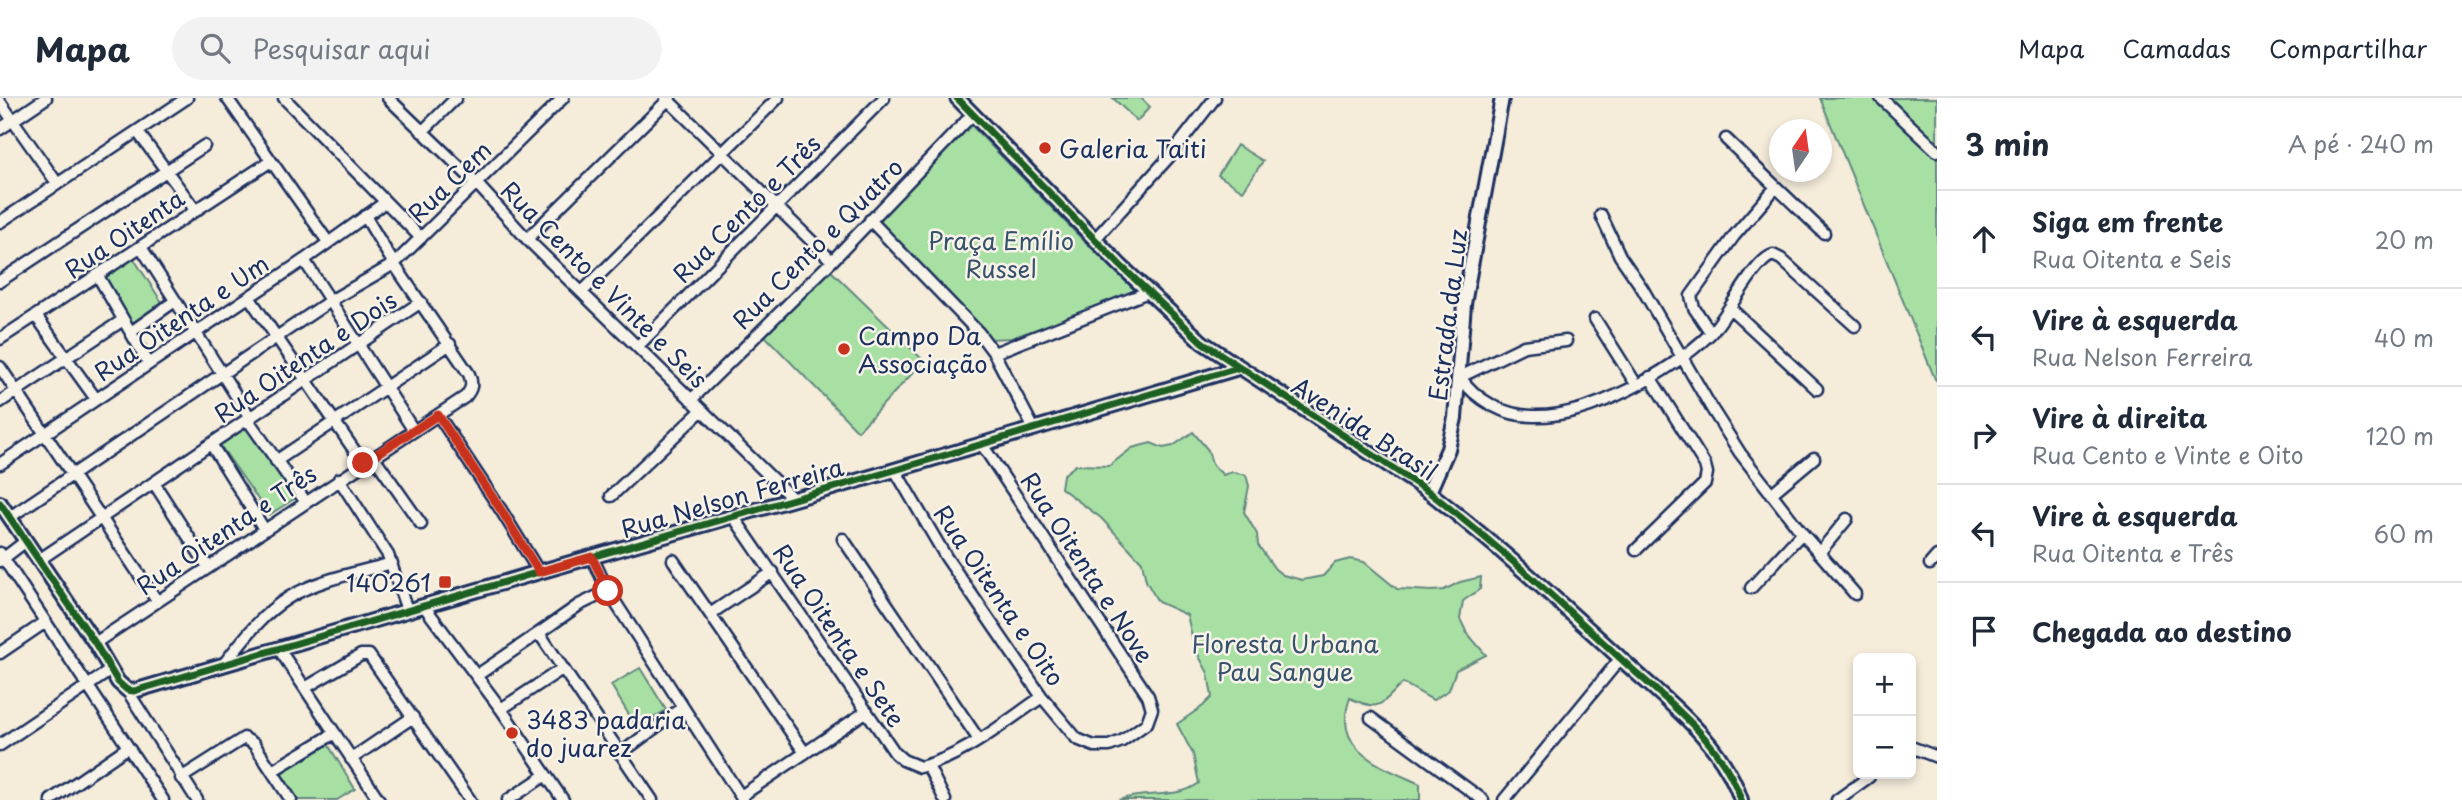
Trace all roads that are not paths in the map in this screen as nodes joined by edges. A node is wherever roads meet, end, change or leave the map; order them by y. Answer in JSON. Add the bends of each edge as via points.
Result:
{"nodes":[{"id":1,"x":46,"y":98,"type":"edge"},
{"id":2,"x":187,"y":98,"type":"edge"},
{"id":3,"x":227,"y":98,"type":"edge"},
{"id":4,"x":284,"y":98,"type":"edge"},
{"id":5,"x":388,"y":98,"type":"edge"},
{"id":6,"x":456,"y":98,"type":"edge"},
{"id":7,"x":563,"y":98,"type":"edge"},
{"id":8,"x":778,"y":98,"type":"edge"},
{"id":9,"x":884,"y":98,"type":"edge"},
{"id":10,"x":957,"y":98,"type":"edge"},
{"id":11,"x":1215,"y":98,"type":"edge"},
{"id":12,"x":1502,"y":98,"type":"edge"},
{"id":13,"x":1881,"y":98,"type":"edge"},
{"id":14,"x":668,"y":99,"type":"edge"},
{"id":15,"x":0,"y":102,"type":"edge"},
{"id":16,"x":973,"y":114,"type":"junction"},
{"id":17,"x":12,"y":120,"type":"junction"},
{"id":18,"x":0,"y":128,"type":"edge"},
{"id":19,"x":136,"y":131,"type":"junction"},
{"id":20,"x":422,"y":131,"type":"junction"},
{"id":21,"x":1726,"y":139,"type":"dead end"},
{"id":22,"x":204,"y":146,"type":"dead end"},
{"id":23,"x":1937,"y":151,"type":"edge"},
{"id":24,"x":722,"y":153,"type":"junction"},
{"id":25,"x":271,"y":161,"type":"junction"},
{"id":26,"x":166,"y":171,"type":"junction"},
{"id":27,"x":57,"y":183,"type":"junction"},
{"id":28,"x":477,"y":184,"type":"junction"},
{"id":29,"x":1776,"y":187,"type":"junction"},
{"id":30,"x":384,"y":203,"type":"junction"},
{"id":31,"x":777,"y":206,"type":"junction"},
{"id":32,"x":196,"y":211,"type":"junction"},
{"id":33,"x":1601,"y":215,"type":"dead end"},
{"id":34,"x":365,"y":216,"type":"junction"},
{"id":35,"x":870,"y":220,"type":"junction"},
{"id":36,"x":0,"y":222,"type":"edge"},
{"id":37,"x":1824,"y":233,"type":"dead end"},
{"id":38,"x":421,"y":239,"type":"junction"},
{"id":39,"x":1095,"y":239,"type":"junction"},
{"id":40,"x":527,"y":240,"type":"junction"},
{"id":41,"x":328,"y":242,"type":"junction"},
{"id":42,"x":141,"y":247,"type":"junction"},
{"id":43,"x":303,"y":260,"type":"junction"},
{"id":44,"x":832,"y":261,"type":"junction"},
{"id":45,"x":394,"y":264,"type":"junction"},
{"id":46,"x":98,"y":276,"type":"junction"},
{"id":47,"x":0,"y":281,"type":"edge"},
{"id":48,"x":583,"y":291,"type":"junction"},
{"id":49,"x":1148,"y":292,"type":"junction"},
{"id":50,"x":249,"y":297,"type":"junction"},
{"id":51,"x":175,"y":301,"type":"junction"},
{"id":52,"x":330,"y":301,"type":"junction"},
{"id":53,"x":421,"y":302,"type":"junction"},
{"id":54,"x":1730,"y":308,"type":"junction"},
{"id":55,"x":36,"y":316,"type":"junction"},
{"id":56,"x":1595,"y":319,"type":"dead end"},
{"id":57,"x":123,"y":320,"type":"junction"},
{"id":58,"x":1855,"y":326,"type":"dead end"},
{"id":59,"x":195,"y":331,"type":"junction"},
{"id":60,"x":131,"y":332,"type":"junction"},
{"id":61,"x":1711,"y":333,"type":"junction"},
{"id":62,"x":276,"y":338,"type":"junction"},
{"id":63,"x":0,"y":340,"type":"edge"},
{"id":64,"x":1566,"y":341,"type":"dead end"},
{"id":65,"x":450,"y":344,"type":"junction"},
{"id":66,"x":359,"y":345,"type":"junction"},
{"id":67,"x":638,"y":346,"type":"junction"},
{"id":68,"x":994,"y":353,"type":"junction"},
{"id":69,"x":1683,"y":356,"type":"junction"},
{"id":70,"x":66,"y":358,"type":"junction"},
{"id":71,"x":149,"y":364,"type":"junction"},
{"id":72,"x":0,"y":367,"type":"edge"},
{"id":73,"x":1238,"y":368,"type":"junction"},
{"id":74,"x":223,"y":374,"type":"junction"},
{"id":75,"x":1650,"y":376,"type":"junction"},
{"id":76,"x":1460,"y":377,"type":"junction"},
{"id":77,"x":306,"y":381,"type":"junction"},
{"id":78,"x":1636,"y":384,"type":"junction"},
{"id":79,"x":387,"y":386,"type":"junction"},
{"id":80,"x":1817,"y":388,"type":"dead end"},
{"id":81,"x":16,"y":391,"type":"junction"},
{"id":82,"x":96,"y":399,"type":"junction"},
{"id":83,"x":691,"y":400,"type":"junction"},
{"id":84,"x":0,"y":402,"type":"edge"},
{"id":85,"x":701,"y":411,"type":"junction"},
{"id":86,"x":438,"y":415,"type":"junction"},
{"id":87,"x":250,"y":419,"type":"junction"},
{"id":88,"x":334,"y":421,"type":"junction"},
{"id":89,"x":1034,"y":429,"type":"junction"},
{"id":90,"x":414,"y":431,"type":"junction"},
{"id":91,"x":44,"y":433,"type":"junction"},
{"id":92,"x":981,"y":443,"type":"junction"},
{"id":93,"x":211,"y":444,"type":"junction"},
{"id":94,"x":374,"y":457,"type":"junction"},
{"id":95,"x":1814,"y":458,"type":"dead end"},
{"id":96,"x":276,"y":461,"type":"junction"},
{"id":97,"x":363,"y":463,"type":"junction"},
{"id":98,"x":0,"y":464,"type":"edge"},
{"id":99,"x":895,"y":470,"type":"junction"},
{"id":100,"x":73,"y":474,"type":"junction"},
{"id":101,"x":339,"y":479,"type":"junction"},
{"id":102,"x":154,"y":483,"type":"junction"},
{"id":103,"x":1429,"y":492,"type":"junction"},
{"id":104,"x":1771,"y":494,"type":"junction"},
{"id":105,"x":611,"y":496,"type":"dead end"},
{"id":106,"x":793,"y":499,"type":"junction"},
{"id":107,"x":305,"y":502,"type":"junction"},
{"id":108,"x":0,"y":503,"type":"edge"},
{"id":109,"x":733,"y":516,"type":"junction"},
{"id":110,"x":10,"y":517,"type":"junction"},
{"id":111,"x":103,"y":517,"type":"junction"},
{"id":112,"x":1847,"y":519,"type":"dead end"},
{"id":113,"x":421,"y":524,"type":"dead end"},
{"id":114,"x":264,"y":529,"type":"junction"},
{"id":115,"x":1802,"y":533,"type":"junction"},
{"id":116,"x":843,"y":538,"type":"dead end"},
{"id":117,"x":26,"y":541,"type":"junction"},
{"id":118,"x":1636,"y":550,"type":"dead end"},
{"id":119,"x":1819,"y":553,"type":"junction"},
{"id":120,"x":592,"y":557,"type":"junction"},
{"id":121,"x":1,"y":558,"type":"edge"},
{"id":122,"x":39,"y":560,"type":"junction"},
{"id":123,"x":673,"y":560,"type":"dead end"},
{"id":124,"x":392,"y":563,"type":"junction"},
{"id":125,"x":208,"y":567,"type":"junction"},
{"id":126,"x":539,"y":572,"type":"junction"},
{"id":127,"x":773,"y":572,"type":"junction"},
{"id":128,"x":1751,"y":588,"type":"dead end"},
{"id":129,"x":608,"y":591,"type":"junction"},
{"id":130,"x":1855,"y":594,"type":"dead end"},
{"id":131,"x":157,"y":601,"type":"junction"},
{"id":132,"x":424,"y":606,"type":"junction"},
{"id":133,"x":407,"y":610,"type":"junction"},
{"id":134,"x":710,"y":614,"type":"junction"},
{"id":135,"x":44,"y":623,"type":"junction"},
{"id":136,"x":540,"y":631,"type":"junction"},
{"id":137,"x":95,"y":643,"type":"junction"},
{"id":138,"x":279,"y":649,"type":"junction"},
{"id":139,"x":0,"y":653,"type":"edge"},
{"id":140,"x":1620,"y":659,"type":"junction"},
{"id":141,"x":223,"y":666,"type":"junction"},
{"id":142,"x":562,"y":668,"type":"junction"},
{"id":143,"x":111,"y":670,"type":"junction"},
{"id":144,"x":476,"y":676,"type":"junction"},
{"id":145,"x":88,"y":686,"type":"junction"},
{"id":146,"x":123,"y":686,"type":"junction"},
{"id":147,"x":305,"y":688,"type":"junction"},
{"id":148,"x":1042,"y":697,"type":"junction"},
{"id":149,"x":683,"y":707,"type":"junction"},
{"id":150,"x":501,"y":709,"type":"junction"},
{"id":151,"x":867,"y":711,"type":"junction"},
{"id":152,"x":413,"y":718,"type":"junction"},
{"id":153,"x":1371,"y":718,"type":"dead end"},
{"id":154,"x":335,"y":733,"type":"junction"},
{"id":155,"x":1077,"y":739,"type":"joint"},
{"id":156,"x":979,"y":740,"type":"junction"},
{"id":157,"x":0,"y":745,"type":"edge"},
{"id":158,"x":128,"y":747,"type":"junction"},
{"id":159,"x":1916,"y":749,"type":"edge"},
{"id":160,"x":805,"y":753,"type":"junction"},
{"id":161,"x":620,"y":754,"type":"junction"},
{"id":162,"x":1937,"y":757,"type":"edge"},
{"id":163,"x":351,"y":759,"type":"junction"},
{"id":164,"x":924,"y":767,"type":"junction"},
{"id":165,"x":272,"y":771,"type":"junction"},
{"id":166,"x":546,"y":775,"type":"junction"},
{"id":167,"x":181,"y":778,"type":"junction"},
{"id":168,"x":1866,"y":779,"type":"edge"},
{"id":169,"x":742,"y":798,"type":"edge"},
{"id":170,"x":51,"y":800,"type":"edge"},
{"id":171,"x":163,"y":800,"type":"edge"},
{"id":172,"x":197,"y":800,"type":"edge"},
{"id":173,"x":291,"y":800,"type":"edge"},
{"id":174,"x":379,"y":800,"type":"edge"},
{"id":175,"x":470,"y":800,"type":"edge"},
{"id":176,"x":508,"y":800,"type":"edge"},
{"id":177,"x":563,"y":800,"type":"edge"},
{"id":178,"x":652,"y":800,"type":"edge"},
{"id":179,"x":945,"y":800,"type":"edge"},
{"id":180,"x":1483,"y":800,"type":"edge"},
{"id":181,"x":1504,"y":800,"type":"edge"},
{"id":182,"x":1741,"y":800,"type":"edge"},
{"id":183,"x":1837,"y":800,"type":"edge"}],
"edges":[{"from":1,"to":17,"type":"street"},
{"from":2,"to":19,"type":"street"},
{"from":3,"to":25,"type":"street"},
{"from":4,"to":30,"type":"street"},
{"from":5,"to":20,"type":"street","name":"Rua Cento e Vinte e Seis"},
{"from":6,"to":20,"type":"street"},
{"from":7,"to":28,"type":"street","name":"Rua Cem"},
{"from":8,"to":24,"type":"street"},
{"from":9,"to":31,"type":"street","name":"Rua Cento e Três"},
{"from":10,"to":16,"type":"main road","name":"Avenida Brasil"},
{"from":11,"to":39,"type":"street"},
{"from":12,"to":76,"type":"main road","name":"Estrada da Luz","via":[[1464,304]]},
{"from":13,"to":23,"type":"street"},
{"from":14,"to":24,"type":"street"},
{"from":14,"to":40,"type":"street"},
{"from":15,"to":17,"type":"street"},
{"from":16,"to":35,"type":"street","name":"Rua Cento e Quatro"},
{"from":16,"to":39,"type":"main road","name":"Avenida Brasil"},
{"from":17,"to":18,"type":"street"},
{"from":17,"to":27,"type":"street"},
{"from":19,"to":26,"type":"street"},
{"from":19,"to":27,"type":"street"},
{"from":20,"to":28,"type":"street","name":"Rua Cento e Vinte e Seis"},
{"from":21,"to":29,"type":"street"},
{"from":22,"to":26,"type":"street"},
{"from":24,"to":31,"type":"street"},
{"from":24,"to":48,"type":"street"},
{"from":25,"to":32,"type":"street","name":"Rua Oitenta"},
{"from":25,"to":41,"type":"street"},
{"from":26,"to":32,"type":"street"},
{"from":26,"to":47,"type":"street"},
{"from":27,"to":36,"type":"street"},
{"from":28,"to":38,"type":"street","name":"Rua Cem"},
{"from":28,"to":40,"type":"street","name":"Rua Cento e Vinte e Seis"},
{"from":29,"to":37,"type":"street"},
{"from":29,"to":61,"type":"street","via":[[1691,296]]},
{"from":30,"to":34,"type":"street","name":"Rua Oitenta e Um"},
{"from":30,"to":38,"type":"street"},
{"from":31,"to":44,"type":"street"},
{"from":31,"to":67,"type":"street","name":"Rua Cento e Três"},
{"from":32,"to":42,"type":"street","name":"Rua Oitenta"},
{"from":33,"to":69,"type":"street","via":[[1620,256]]},
{"from":34,"to":41,"type":"street","name":"Rua Oitenta e Um"},
{"from":34,"to":45,"type":"street"},
{"from":35,"to":44,"type":"street","name":"Rua Cento e Quatro"},
{"from":35,"to":68,"type":"street"},
{"from":38,"to":45,"type":"street","name":"Rua Cem"},
{"from":39,"to":49,"type":"main road","name":"Avenida Brasil"},
{"from":40,"to":48,"type":"street","name":"Rua Cento e Vinte e Seis"},
{"from":41,"to":43,"type":"street","name":"Rua Oitenta e Um"},
{"from":42,"to":46,"type":"street","name":"Rua Oitenta"},
{"from":42,"to":51,"type":"street"},
{"from":43,"to":50,"type":"street","name":"Rua Oitenta e Um"},
{"from":43,"to":52,"type":"street"},
{"from":44,"to":83,"type":"street","name":"Rua Cento e Quatro"},
{"from":45,"to":52,"type":"street","name":"Rua Cem"},
{"from":45,"to":53,"type":"street"},
{"from":46,"to":55,"type":"street","name":"Rua Oitenta"},
{"from":46,"to":57,"type":"street"},
{"from":48,"to":67,"type":"street","name":"Rua Cento e Vinte e Seis"},
{"from":49,"to":68,"type":"street"},
{"from":49,"to":73,"type":"main road","name":"Avenida Brasil"},
{"from":50,"to":59,"type":"street","name":"Rua Oitenta e Um"},
{"from":50,"to":62,"type":"street"},
{"from":51,"to":59,"type":"street"},
{"from":51,"to":60,"type":"street"},
{"from":52,"to":62,"type":"street","name":"Rua Cem"},
{"from":52,"to":66,"type":"street"},
{"from":53,"to":65,"type":"street"},
{"from":53,"to":66,"type":"street","name":"Rua Oitenta e Dois"},
{"from":54,"to":58,"type":"street","via":[[1765,258],[1773,255]]},
{"from":54,"to":61,"type":"street"},
{"from":54,"to":80,"type":"street"},
{"from":55,"to":63,"type":"street","name":"Rua Oitenta"},
{"from":55,"to":70,"type":"street"},
{"from":56,"to":78,"type":"street"},
{"from":57,"to":60,"type":"street"},
{"from":57,"to":70,"type":"street"},
{"from":59,"to":71,"type":"street","name":"Rua Oitenta e Um"},
{"from":59,"to":74,"type":"street"},
{"from":60,"to":71,"type":"street"},
{"from":61,"to":69,"type":"street"},
{"from":62,"to":74,"type":"street","name":"Rua Cem"},
{"from":62,"to":77,"type":"street"},
{"from":64,"to":76,"type":"street","via":[[1524,346]]},
{"from":65,"to":79,"type":"street"},
{"from":65,"to":86,"type":"street","name":"Rua Oitenta e Três","via":[[472,381],[470,391]]},
{"from":66,"to":77,"type":"street","name":"Rua Oitenta e Dois"},
{"from":66,"to":79,"type":"street"},
{"from":67,"to":83,"type":"street","name":"Rua Cento e Vinte e Seis"},
{"from":68,"to":89,"type":"street"},
{"from":69,"to":75,"type":"street"},
{"from":69,"to":104,"type":"street","via":[[1712,409]]},
{"from":70,"to":81,"type":"street"},
{"from":70,"to":82,"type":"street"},
{"from":71,"to":82,"type":"street","name":"Rua Oitenta e Um"},
{"from":72,"to":81,"type":"street"},
{"from":73,"to":89,"type":"main road","name":"Rua Nelson Ferreira"},
{"from":73,"to":103,"type":"main road","name":"Avenida Brasil"},
{"from":74,"to":87,"type":"street"},
{"from":74,"to":100,"type":"street","name":"Rua Cem"},
{"from":75,"to":78,"type":"street"},
{"from":75,"to":118,"type":"street","via":[[1705,465],[1707,477]]},
{"from":76,"to":78,"type":"street","via":[[1483,400],[1534,417],[1594,404]]},
{"from":76,"to":103,"type":"main road","name":"Estrada da Luz","via":[[1448,449]]},
{"from":77,"to":87,"type":"street","name":"Rua Oitenta e Dois"},
{"from":77,"to":88,"type":"street"},
{"from":79,"to":88,"type":"street"},
{"from":79,"to":90,"type":"street"},
{"from":81,"to":84,"type":"street"},
{"from":81,"to":91,"type":"street"},
{"from":82,"to":91,"type":"street","name":"Rua Oitenta e Um"},
{"from":83,"to":85,"type":"street","name":"Rua Cento e Vinte e Seis"},
{"from":85,"to":105,"type":"street"},
{"from":85,"to":106,"type":"street","name":"Rua Cento e Vinte e Seis"},
{"from":86,"to":90,"type":"street","name":"Rua Oitenta e Três"},
{"from":86,"to":126,"type":"street"},
{"from":87,"to":93,"type":"street","name":"Rua Oitenta e Dois"},
{"from":87,"to":96,"type":"street"},
{"from":88,"to":96,"type":"street"},
{"from":88,"to":97,"type":"street"},
{"from":89,"to":92,"type":"main road","name":"Rua Nelson Ferreira"},
{"from":90,"to":94,"type":"street","name":"Rua Oitenta e Três"},
{"from":91,"to":98,"type":"street","name":"Rua Oitenta e Um"},
{"from":91,"to":100,"type":"street"},
{"from":92,"to":99,"type":"main road","name":"Rua Nelson Ferreira"},
{"from":92,"to":155,"type":"street","name":"Rua Oitenta e Nove","via":[[1148,696],[1152,709],[1147,723],[1122,741],[1094,746]]},
{"from":93,"to":102,"type":"street","name":"Rua Oitenta e Dois"},
{"from":93,"to":114,"type":"street","name":"Rua Oitenta e Dois"},
{"from":94,"to":97,"type":"street","name":"Rua Oitenta e Três"},
{"from":94,"to":113,"type":"street"},
{"from":95,"to":104,"type":"street"},
{"from":96,"to":107,"type":"street"},
{"from":97,"to":101,"type":"street","name":"Rua Oitenta e Três"},
{"from":99,"to":106,"type":"main road","name":"Rua Nelson Ferreira"},
{"from":99,"to":148,"type":"street","name":"Rua Oitenta e Oito","via":[[946,557]]},
{"from":100,"to":110,"type":"street","name":"Rua Cem"},
{"from":100,"to":111,"type":"street"},
{"from":101,"to":107,"type":"street","name":"Rua Oitenta e Três"},
{"from":101,"to":124,"type":"street"},
{"from":102,"to":111,"type":"street","name":"Rua Oitenta e Dois"},
{"from":102,"to":125,"type":"street"},
{"from":103,"to":140,"type":"main road","name":"Avenida Brasil"},
{"from":104,"to":115,"type":"street"},
{"from":106,"to":109,"type":"main road","name":"Rua Nelson Ferreira"},
{"from":107,"to":114,"type":"street","name":"Rua Oitenta e Três"},
{"from":108,"to":110,"type":"main road"},
{"from":109,"to":120,"type":"main road","name":"Rua Nelson Ferreira"},
{"from":109,"to":127,"type":"street","name":"Rua Oitenta e Sete"},
{"from":110,"to":117,"type":"main road"},
{"from":111,"to":122,"type":"street","name":"Rua Oitenta e Dois"},
{"from":111,"to":131,"type":"street"},
{"from":112,"to":119,"type":"street"},
{"from":114,"to":125,"type":"street","name":"Rua Oitenta e Três"},
{"from":115,"to":119,"type":"street"},
{"from":115,"to":128,"type":"street"},
{"from":116,"to":156,"type":"street"},
{"from":117,"to":121,"type":"street"},
{"from":117,"to":122,"type":"main road"},
{"from":119,"to":130,"type":"street"},
{"from":120,"to":126,"type":"main road","name":"Rua Nelson Ferreira"},
{"from":120,"to":129,"type":"street"},
{"from":121,"to":135,"type":"street"},
{"from":122,"to":137,"type":"main road"},
{"from":123,"to":134,"type":"street"},
{"from":124,"to":133,"type":"street"},
{"from":124,"to":141,"type":"street","via":[[325,582],[286,599]]},
{"from":125,"to":131,"type":"street","name":"Rua Oitenta e Três"},
{"from":126,"to":132,"type":"main road","name":"Rua Nelson Ferreira"},
{"from":127,"to":134,"type":"street"},
{"from":127,"to":151,"type":"street","name":"Rua Oitenta e Sete"},
{"from":129,"to":136,"type":"street"},
{"from":129,"to":149,"type":"street"},
{"from":131,"to":137,"type":"street","name":"Rua Oitenta e Três"},
{"from":132,"to":133,"type":"main road","name":"Rua Nelson Ferreira"},
{"from":132,"to":144,"type":"street"},
{"from":133,"to":138,"type":"main road","name":"Rua Nelson Ferreira"},
{"from":134,"to":160,"type":"street"},
{"from":135,"to":139,"type":"street"},
{"from":135,"to":145,"type":"street"},
{"from":136,"to":142,"type":"street"},
{"from":136,"to":144,"type":"street"},
{"from":137,"to":143,"type":"main road"},
{"from":138,"to":141,"type":"main road","name":"Rua Nelson Ferreira"},
{"from":138,"to":147,"type":"street"},
{"from":140,"to":181,"type":"street"},
{"from":140,"to":182,"type":"main road","name":"Avenida Brasil","via":[[1698,731]]},
{"from":141,"to":146,"type":"main road","name":"Rua Nelson Ferreira","via":[[145,689]]},
{"from":142,"to":150,"type":"street"},
{"from":142,"to":161,"type":"street"},
{"from":143,"to":145,"type":"street"},
{"from":143,"to":146,"type":"main road"},
{"from":144,"to":150,"type":"street"},
{"from":145,"to":157,"type":"street"},
{"from":145,"to":158,"type":"street"},
{"from":146,"to":167,"type":"street"},
{"from":147,"to":152,"type":"street","via":[[361,655],[369,655]]},
{"from":147,"to":154,"type":"street"},
{"from":148,"to":155,"type":"street","name":"Rua Oitenta e Oito"},
{"from":148,"to":156,"type":"street"},
{"from":149,"to":161,"type":"street"},
{"from":149,"to":169,"type":"street"},
{"from":150,"to":166,"type":"street"},
{"from":151,"to":160,"type":"street"},
{"from":151,"to":164,"type":"street","name":"Rua Oitenta e Sete","via":[[902,760]]},
{"from":152,"to":163,"type":"street"},
{"from":152,"to":175,"type":"street"},
{"from":153,"to":180,"type":"street"},
{"from":154,"to":163,"type":"street"},
{"from":154,"to":165,"type":"street"},
{"from":156,"to":164,"type":"street"},
{"from":158,"to":170,"type":"street"},
{"from":158,"to":171,"type":"street"},
{"from":159,"to":162,"type":"street"},
{"from":160,"to":169,"type":"street"},
{"from":161,"to":178,"type":"street"},
{"from":163,"to":174,"type":"street"},
{"from":164,"to":179,"type":"street"},
{"from":165,"to":167,"type":"street","via":[[254,744],[240,738]]},
{"from":165,"to":173,"type":"street"},
{"from":166,"to":176,"type":"street"},
{"from":166,"to":177,"type":"street"},
{"from":167,"to":172,"type":"street"},
{"from":168,"to":183,"type":"street"}]}
